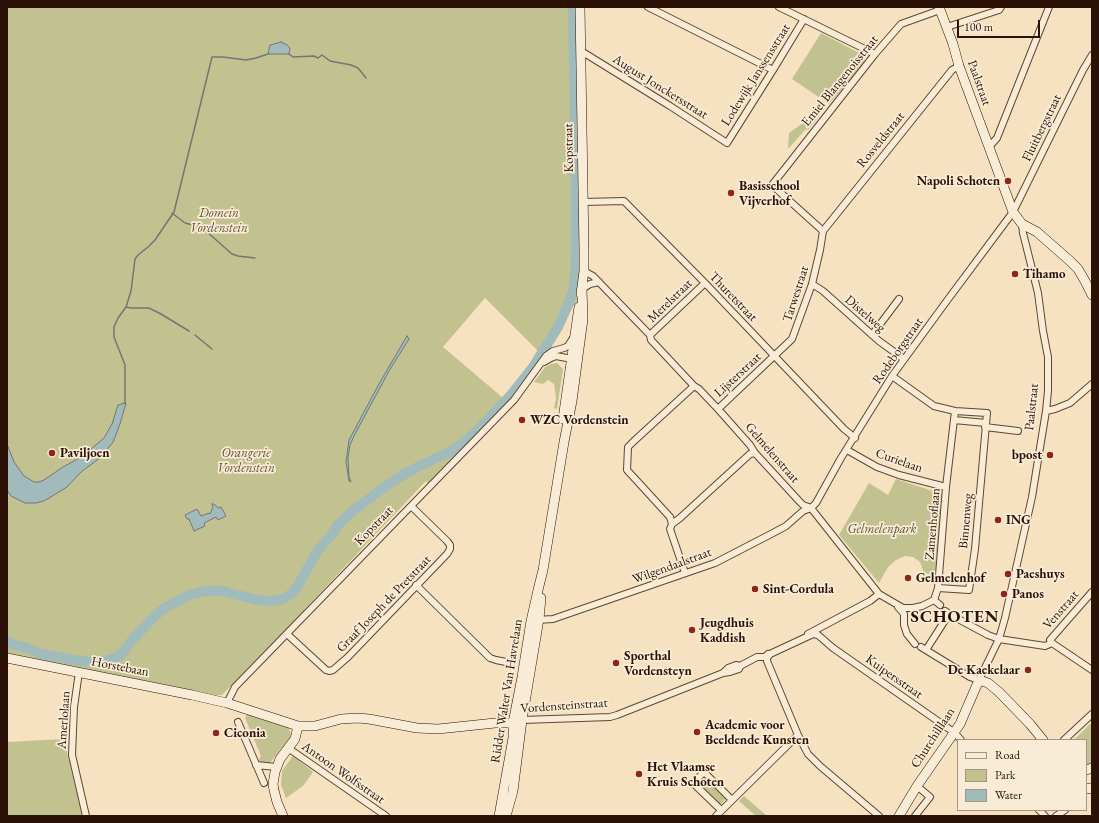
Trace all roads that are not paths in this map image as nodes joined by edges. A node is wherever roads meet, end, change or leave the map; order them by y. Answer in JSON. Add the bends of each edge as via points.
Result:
{"nodes":[{"id":1,"x":580,"y":7,"type":"edge"},
{"id":2,"x":648,"y":7,"type":"edge"},
{"id":3,"x":779,"y":7,"type":"edge"},
{"id":4,"x":1001,"y":7,"type":"edge"},
{"id":5,"x":1049,"y":7,"type":"edge"},
{"id":6,"x":940,"y":9,"type":"edge"},
{"id":7,"x":804,"y":19,"type":"junction"},
{"id":8,"x":947,"y":27,"type":"junction"},
{"id":9,"x":581,"y":51,"type":"junction"},
{"id":10,"x":875,"y":54,"type":"junction"},
{"id":11,"x":1092,"y":55,"type":"edge"},
{"id":12,"x":959,"y":66,"type":"junction"},
{"id":13,"x":773,"y":70,"type":"junction"},
{"id":14,"x":727,"y":143,"type":"joint"},
{"id":15,"x":988,"y":147,"type":"junction"},
{"id":16,"x":583,"y":202,"type":"junction"},
{"id":17,"x":1013,"y":212,"type":"junction"},
{"id":18,"x":1022,"y":224,"type":"junction"},
{"id":19,"x":823,"y":231,"type":"junction"},
{"id":20,"x":584,"y":271,"type":"junction"},
{"id":21,"x":599,"y":282,"type":"junction"},
{"id":22,"x":705,"y":283,"type":"junction"},
{"id":23,"x":812,"y":284,"type":"junction"},
{"id":24,"x":582,"y":289,"type":"junction"},
{"id":25,"x":1092,"y":295,"type":"edge"},
{"id":26,"x":899,"y":299,"type":"dead end"},
{"id":27,"x":575,"y":335,"type":"junction"},
{"id":28,"x":650,"y":335,"type":"junction"},
{"id":29,"x":872,"y":335,"type":"junction"},
{"id":30,"x":564,"y":348,"type":"junction"},
{"id":31,"x":574,"y":356,"type":"junction"},
{"id":32,"x":774,"y":356,"type":"junction"},
{"id":33,"x":904,"y":359,"type":"junction"},
{"id":34,"x":540,"y":366,"type":"junction"},
{"id":35,"x":892,"y":376,"type":"junction"},
{"id":36,"x":1092,"y":384,"type":"edge"},
{"id":37,"x":694,"y":386,"type":"junction"},
{"id":38,"x":718,"y":409,"type":"junction"},
{"id":39,"x":955,"y":411,"type":"junction"},
{"id":40,"x":1046,"y":411,"type":"junction"},
{"id":41,"x":954,"y":420,"type":"junction"},
{"id":42,"x":986,"y":425,"type":"junction"},
{"id":43,"x":1018,"y":431,"type":"dead end"},
{"id":44,"x":854,"y":438,"type":"junction"},
{"id":45,"x":847,"y":450,"type":"junction"},
{"id":46,"x":755,"y":453,"type":"junction"},
{"id":47,"x":946,"y":487,"type":"junction"},
{"id":48,"x":411,"y":506,"type":"junction"},
{"id":49,"x":811,"y":508,"type":"junction"},
{"id":50,"x":672,"y":524,"type":"junction"},
{"id":51,"x":685,"y":573,"type":"junction"},
{"id":52,"x":416,"y":585,"type":"junction"},
{"id":53,"x":938,"y":588,"type":"junction"},
{"id":54,"x":1092,"y":592,"type":"edge"},
{"id":55,"x":879,"y":594,"type":"junction"},
{"id":56,"x":934,"y":600,"type":"junction"},
{"id":57,"x":940,"y":605,"type":"dead end"},
{"id":58,"x":897,"y":606,"type":"junction"},
{"id":59,"x":535,"y":620,"type":"junction"},
{"id":60,"x":287,"y":634,"type":"junction"},
{"id":61,"x":999,"y":639,"type":"junction"},
{"id":62,"x":1052,"y":643,"type":"junction"},
{"id":63,"x":915,"y":644,"type":"dead end"},
{"id":64,"x":7,"y":658,"type":"edge"},
{"id":65,"x":511,"y":663,"type":"dead end"},
{"id":66,"x":1092,"y":670,"type":"edge"},
{"id":67,"x":79,"y":672,"type":"junction"},
{"id":68,"x":980,"y":680,"type":"junction"},
{"id":69,"x":227,"y":703,"type":"junction"},
{"id":70,"x":1092,"y":715,"type":"edge"},
{"id":71,"x":518,"y":721,"type":"junction"},
{"id":72,"x":238,"y":722,"type":"dead end"},
{"id":73,"x":298,"y":726,"type":"junction"},
{"id":74,"x":798,"y":735,"type":"junction"},
{"id":75,"x":958,"y":736,"type":"edge"},
{"id":76,"x":1042,"y":739,"type":"edge"},
{"id":77,"x":1065,"y":739,"type":"edge"},
{"id":78,"x":288,"y":748,"type":"junction"},
{"id":79,"x":256,"y":765,"type":"junction"},
{"id":80,"x":276,"y":767,"type":"junction"},
{"id":81,"x":264,"y":783,"type":"dead end"},
{"id":82,"x":917,"y":786,"type":"junction"},
{"id":83,"x":732,"y":800,"type":"junction"},
{"id":84,"x":721,"y":810,"type":"junction"},
{"id":85,"x":86,"y":816,"type":"edge"},
{"id":86,"x":283,"y":816,"type":"edge"},
{"id":87,"x":386,"y":816,"type":"edge"},
{"id":88,"x":499,"y":816,"type":"edge"},
{"id":89,"x":506,"y":816,"type":"edge"},
{"id":90,"x":716,"y":816,"type":"edge"},
{"id":91,"x":879,"y":816,"type":"edge"},
{"id":92,"x":899,"y":816,"type":"edge"},
{"id":93,"x":915,"y":816,"type":"edge"}],
"edges":[{"from":1,"to":9,"type":"street","name":"Kopstraat"},
{"from":2,"to":13,"type":"street"},
{"from":3,"to":7,"type":"street"},
{"from":4,"to":8,"type":"street","via":[[999,10]]},
{"from":5,"to":15,"type":"street","via":[[997,138]]},
{"from":6,"to":8,"type":"street","name":"Paalstraat"},
{"from":6,"to":10,"type":"street","name":"Emiel Blangenoisstraat","via":[[901,24]]},
{"from":7,"to":10,"type":"street"},
{"from":7,"to":13,"type":"street","name":"Lodewijk Janssensstraat"},
{"from":8,"to":12,"type":"street","name":"Paalstraat"},
{"from":9,"to":14,"type":"street","name":"August Jonckersstraat"},
{"from":9,"to":16,"type":"street","name":"Kopstraat"},
{"from":10,"to":19,"type":"street","name":"Emiel Blangenoisstraat","via":[[772,185]]},
{"from":11,"to":17,"type":"street","name":"Fluitbergstraat"},
{"from":12,"to":15,"type":"street","name":"Paalstraat"},
{"from":12,"to":19,"type":"street","name":"Rosveldstraat","via":[[952,70]]},
{"from":13,"to":14,"type":"street","name":"Lodewijk Janssensstraat"},
{"from":15,"to":17,"type":"street","name":"Paalstraat"},
{"from":16,"to":20,"type":"street","name":"Kopstraat"},
{"from":16,"to":22,"type":"street","name":"Thuretstraat","via":[[624,201]]},
{"from":17,"to":18,"type":"street","name":"Paalstraat"},
{"from":17,"to":33,"type":"street","name":"Rodeborgstraat"},
{"from":18,"to":25,"type":"street","via":[[1037,232],[1070,261]]},
{"from":18,"to":40,"type":"street","name":"Paalstraat","via":[[1038,292],[1048,357]]},
{"from":19,"to":23,"type":"street","name":"Tarwestraat"},
{"from":20,"to":21,"type":"street","name":"Gelmelenstraat"},
{"from":20,"to":24,"type":"street","name":"Kopstraat"},
{"from":21,"to":24,"type":"street"},
{"from":21,"to":28,"type":"street","name":"Gelmelenstraat"},
{"from":22,"to":28,"type":"street","name":"Merelstraat"},
{"from":22,"to":32,"type":"street","name":"Thuretstraat"},
{"from":23,"to":29,"type":"street","name":"Distelweg"},
{"from":23,"to":32,"type":"street","name":"Tarwestraat","via":[[792,338]]},
{"from":24,"to":27,"type":"street","name":"Ridder Walter Van Havrelaan"},
{"from":24,"to":31,"type":"street","name":"Ridder Walter Van Havrelaan","via":[[583,319]]},
{"from":26,"to":29,"type":"street"},
{"from":27,"to":30,"type":"street","name":"Kopstraat"},
{"from":27,"to":31,"type":"street","name":"Ridder Walter Van Havrelaan"},
{"from":28,"to":37,"type":"street","name":"Gelmelenstraat","via":[[651,340]]},
{"from":29,"to":33,"type":"street","name":"Distelweg"},
{"from":30,"to":31,"type":"street"},
{"from":30,"to":34,"type":"street","name":"Kopstraat","via":[[549,353]]},
{"from":31,"to":34,"type":"street","name":"Kopstraat","via":[[556,356]]},
{"from":31,"to":59,"type":"street","name":"Ridder Walter Van Havrelaan","via":[[562,421],[564,442]]},
{"from":32,"to":38,"type":"street","name":"Lijsterstraat"},
{"from":32,"to":44,"type":"street","name":"Thuretstraat"},
{"from":33,"to":35,"type":"street","name":"Rodeborgstraat"},
{"from":34,"to":48,"type":"street","name":"Kopstraat","via":[[514,400]]},
{"from":35,"to":39,"type":"street","via":[[934,406]]},
{"from":35,"to":44,"type":"street","name":"Rodeborgstraat"},
{"from":36,"to":40,"type":"street","via":[[1070,403]]},
{"from":37,"to":38,"type":"street","name":"Gelmelenstraat"},
{"from":37,"to":50,"type":"street","via":[[628,447],[627,470],[670,517]]},
{"from":38,"to":46,"type":"street","name":"Gelmelenstraat"},
{"from":39,"to":41,"type":"street","name":"Zamenhoflaan"},
{"from":39,"to":42,"type":"street","via":[[987,413]]},
{"from":40,"to":61,"type":"street","name":"Paalstraat","via":[[1032,497]]},
{"from":41,"to":42,"type":"street"},
{"from":41,"to":47,"type":"street","name":"Zamenhoflaan"},
{"from":42,"to":43,"type":"street"},
{"from":42,"to":53,"type":"street","name":"Binnenweg","via":[[969,590]]},
{"from":44,"to":45,"type":"street","name":"Rodeborgstraat"},
{"from":45,"to":47,"type":"street","name":"Curielaan","via":[[871,464],[892,472]]},
{"from":45,"to":49,"type":"street","name":"Rodeborgstraat"},
{"from":46,"to":49,"type":"street","name":"Gelmelenstraat","via":[[803,505]]},
{"from":46,"to":50,"type":"street","via":[[750,454]]},
{"from":47,"to":53,"type":"street","name":"Zamenhoflaan"},
{"from":48,"to":52,"type":"street","name":"Graaf Joseph de Pretstraat","via":[[450,545],[447,554]]},
{"from":48,"to":60,"type":"street","name":"Kopstraat"},
{"from":49,"to":51,"type":"street","name":"Wilgendaalstraat","via":[[803,511],[786,526],[753,544],[715,563]]},
{"from":49,"to":55,"type":"street","name":"Gelmelenstraat"},
{"from":50,"to":51,"type":"street","via":[[670,529]]},
{"from":51,"to":59,"type":"street","name":"Wilgendaalstraat","via":[[554,619]]},
{"from":52,"to":60,"type":"street","name":"Graaf Joseph de Pretstraat","via":[[333,670],[326,670]]},
{"from":52,"to":65,"type":"street","via":[[490,658]]},
{"from":53,"to":56,"type":"street","name":"Zamenhoflaan"},
{"from":54,"to":62,"type":"street","name":"Venstraat","via":[[1050,640]]},
{"from":55,"to":58,"type":"street","name":"Gelmelenstraat"},
{"from":55,"to":71,"type":"street","name":"Vordensteinstraat","via":[[771,651],[765,657],[757,657],[740,666],[736,664],[723,673],[610,717]]},
{"from":56,"to":57,"type":"street"},
{"from":56,"to":58,"type":"street","via":[[913,608]]},
{"from":58,"to":63,"type":"street","via":[[904,614],[907,634]]},
{"from":59,"to":71,"type":"street","name":"Ridder Walter Van Havrelaan","via":[[522,677]]},
{"from":60,"to":69,"type":"street","name":"Kopstraat","via":[[236,687]]},
{"from":61,"to":62,"type":"street","via":[[1045,646]]},
{"from":61,"to":68,"type":"street","name":"Churchilllaan"},
{"from":61,"to":68,"type":"street","via":[[947,612],[924,649],[970,677]]},
{"from":62,"to":66,"type":"street"},
{"from":64,"to":67,"type":"street","name":"Horstebaan"},
{"from":67,"to":69,"type":"street","name":"Horstebaan"},
{"from":67,"to":85,"type":"street","name":"Amerlolaan","via":[[74,707],[72,756]]},
{"from":68,"to":75,"type":"street","name":"Churchilllaan","via":[[960,724]]},
{"from":68,"to":76,"type":"street","via":[[999,692]]},
{"from":69,"to":73,"type":"street","name":"Vordensteinstraat"},
{"from":70,"to":77,"type":"street"},
{"from":71,"to":73,"type":"street","name":"Vordensteinstraat","via":[[438,729],[358,718],[341,719],[315,726]]},
{"from":71,"to":88,"type":"street","name":"Ridder Walter Van Havrelaan"},
{"from":71,"to":89,"type":"street","name":"Ridder Walter Van Havrelaan","via":[[513,791]]},
{"from":72,"to":79,"type":"street"},
{"from":73,"to":78,"type":"street","via":[[295,740]]},
{"from":74,"to":75,"type":"street","name":"Kuipersstraat","via":[[767,658],[770,654],[814,634]]},
{"from":74,"to":83,"type":"street"},
{"from":74,"to":91,"type":"street","via":[[808,754]]},
{"from":75,"to":82,"type":"street","name":"Churchilllaan"},
{"from":78,"to":80,"type":"street"},
{"from":78,"to":87,"type":"street","name":"Antoon Wolfsstraat"},
{"from":79,"to":80,"type":"street"},
{"from":79,"to":81,"type":"street"},
{"from":80,"to":86,"type":"street","via":[[274,790]]},
{"from":82,"to":92,"type":"street","name":"Churchilllaan"},
{"from":82,"to":93,"type":"street","name":"Churchilllaan","via":[[930,797]]},
{"from":83,"to":84,"type":"street"},
{"from":83,"to":84,"type":"street","via":[[704,772],[693,783]]},
{"from":84,"to":90,"type":"street"}]}
